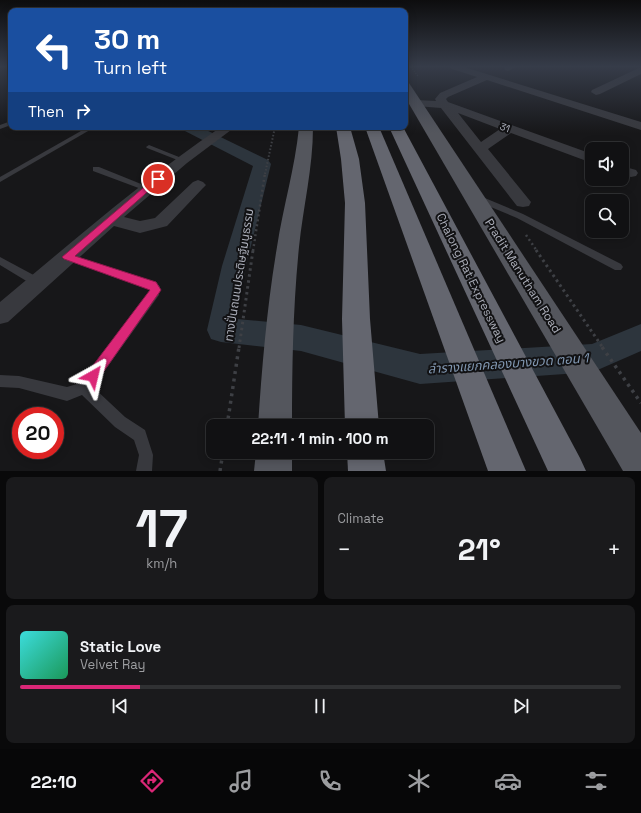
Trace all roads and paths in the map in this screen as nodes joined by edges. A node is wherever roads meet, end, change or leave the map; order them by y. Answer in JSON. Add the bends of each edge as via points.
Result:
{"nodes":[{"id":1,"x":459,"y":89,"type":"edge"},
{"id":2,"x":524,"y":89,"type":"edge"},
{"id":3,"x":602,"y":89,"type":"edge"},
{"id":4,"x":408,"y":91,"type":"edge"},
{"id":5,"x":596,"y":92,"type":"dead end"},
{"id":6,"x":416,"y":103,"type":"junction"},
{"id":7,"x":446,"y":105,"type":"junction"},
{"id":8,"x":641,"y":126,"type":"edge"},
{"id":9,"x":510,"y":128,"type":"junction"},
{"id":10,"x":87,"y":130,"type":"edge"},
{"id":11,"x":224,"y":130,"type":"edge"},
{"id":12,"x":274,"y":130,"type":"edge"},
{"id":13,"x":306,"y":130,"type":"edge"},
{"id":14,"x":344,"y":130,"type":"edge"},
{"id":15,"x":373,"y":130,"type":"edge"},
{"id":16,"x":397,"y":130,"type":"edge"},
{"id":17,"x":149,"y":147,"type":"dead end"},
{"id":18,"x":481,"y":148,"type":"junction"},
{"id":19,"x":585,"y":155,"type":"edge"},
{"id":20,"x":182,"y":160,"type":"junction"},
{"id":21,"x":96,"y":169,"type":"dead end"},
{"id":22,"x":0,"y":180,"type":"edge"},
{"id":23,"x":198,"y":185,"type":"dead end"},
{"id":24,"x":147,"y":188,"type":"junction"},
{"id":25,"x":475,"y":198,"type":"junction"},
{"id":26,"x":523,"y":202,"type":"dead end"},
{"id":27,"x":111,"y":220,"type":"junction"},
{"id":28,"x":67,"y":257,"type":"junction"},
{"id":29,"x":0,"y":261,"type":"edge"},
{"id":30,"x":618,"y":267,"type":"dead end"},
{"id":31,"x":38,"y":282,"type":"junction"},
{"id":32,"x":0,"y":315,"type":"edge"},
{"id":33,"x":596,"y":337,"type":"dead end"},
{"id":34,"x":0,"y":381,"type":"edge"},
{"id":35,"x":84,"y":388,"type":"junction"},
{"id":36,"x":641,"y":403,"type":"edge"},
{"id":37,"x":228,"y":419,"type":"edge"},
{"id":38,"x":275,"y":419,"type":"edge"},
{"id":39,"x":362,"y":419,"type":"edge"},
{"id":40,"x":222,"y":459,"type":"edge"},
{"id":41,"x":274,"y":459,"type":"edge"},
{"id":42,"x":366,"y":459,"type":"edge"},
{"id":43,"x":641,"y":466,"type":"edge"},
{"id":44,"x":144,"y":471,"type":"edge"},
{"id":45,"x":220,"y":471,"type":"edge"},
{"id":46,"x":273,"y":471,"type":"edge"},
{"id":47,"x":367,"y":471,"type":"edge"},
{"id":48,"x":507,"y":471,"type":"edge"},
{"id":49,"x":567,"y":471,"type":"edge"}],
"edges":[{"from":1,"to":7,"type":"street","via":[[441,97]]},
{"from":2,"to":8,"type":"street"},
{"from":3,"to":5,"type":"street"},
{"from":4,"to":6,"type":"main road","name":"Pradit Manutham Road"},
{"from":6,"to":7,"type":"street","name":"31"},
{"from":6,"to":25,"type":"main road","name":"Pradit Manutham Road"},
{"from":7,"to":9,"type":"street","name":"31"},
{"from":7,"to":18,"type":"street"},
{"from":9,"to":18,"type":"street"},
{"from":9,"to":19,"type":"street","name":"31"},
{"from":10,"to":22,"type":"lane"},
{"from":11,"to":20,"type":"street"},
{"from":12,"to":37,"type":"path","name":"ทางปั่นถนนประดิษฐ์มนูธรรม","via":[[264,178]]},
{"from":13,"to":38,"type":"main road","via":[[303,164],[288,246],[279,338]]},
{"from":14,"to":39,"type":"highway","via":[[356,203],[357,339]]},
{"from":15,"to":48,"type":"highway"},
{"from":16,"to":49,"type":"highway","name":"Chalong Rat Expressway"},
{"from":17,"to":20,"type":"lane"},
{"from":18,"to":26,"type":"street"},
{"from":20,"to":24,"type":"street"},
{"from":21,"to":24,"type":"lane"},
{"from":23,"to":27,"type":"street","via":[[161,222],[140,227]]},
{"from":24,"to":27,"type":"street"},
{"from":25,"to":30,"type":"lane","via":[[520,216]]},
{"from":25,"to":43,"type":"main road","name":"Pradit Manutham Road"},
{"from":27,"to":28,"type":"street"},
{"from":28,"to":31,"type":"street"},
{"from":28,"to":35,"type":"lane","via":[[152,285],[156,290]]},
{"from":29,"to":31,"type":"lane"},
{"from":31,"to":32,"type":"street"},
{"from":33,"to":36,"type":"path"},
{"from":34,"to":35,"type":"lane","via":[[19,382],[67,394]]},
{"from":35,"to":44,"type":"lane","via":[[120,422],[140,435],[146,455]]},
{"from":40,"to":45,"type":"path"},
{"from":41,"to":46,"type":"main road"},
{"from":42,"to":47,"type":"highway"}]}
